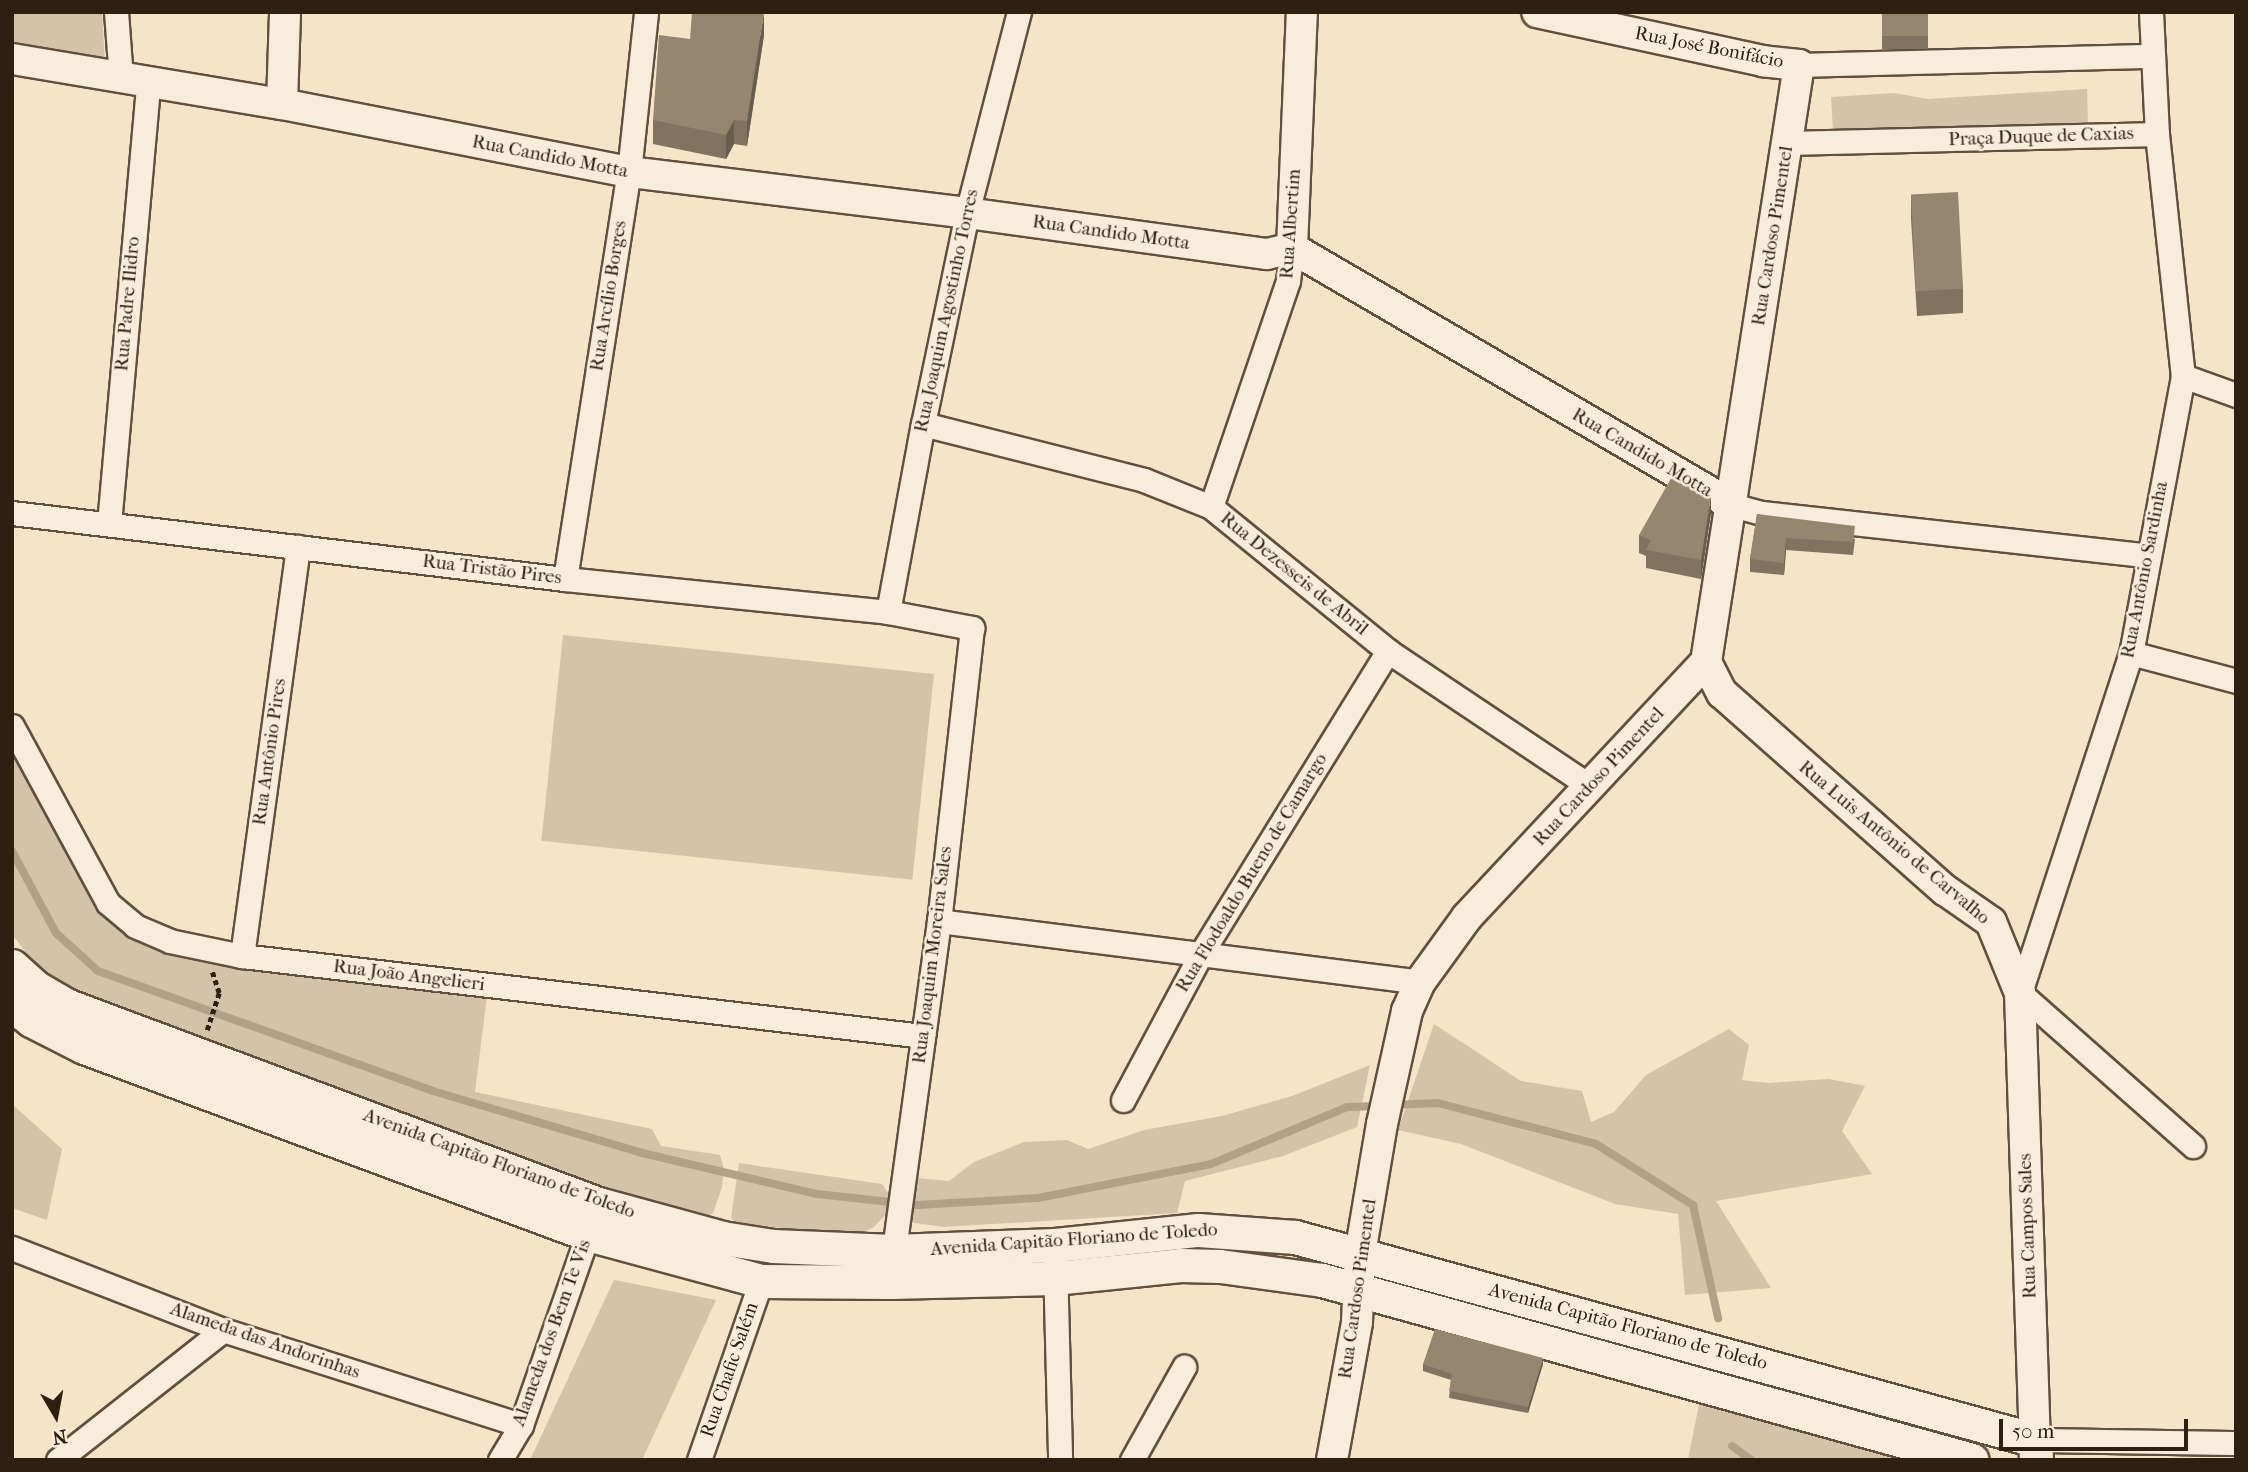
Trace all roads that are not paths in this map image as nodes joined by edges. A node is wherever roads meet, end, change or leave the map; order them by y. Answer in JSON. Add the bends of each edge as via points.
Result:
{"nodes":[{"id":1,"x":116,"y":12,"type":"edge"},
{"id":2,"x":285,"y":12,"type":"edge"},
{"id":3,"x":646,"y":12,"type":"edge"},
{"id":4,"x":1019,"y":12,"type":"edge"},
{"id":5,"x":1302,"y":12,"type":"edge"},
{"id":6,"x":2151,"y":12,"type":"edge"},
{"id":7,"x":1553,"y":14,"type":"edge"},
{"id":8,"x":1597,"y":19,"type":"edge"},
{"id":9,"x":2152,"y":56,"type":"junction"},
{"id":10,"x":12,"y":59,"type":"edge"},
{"id":11,"x":1799,"y":65,"type":"junction"},
{"id":12,"x":134,"y":81,"type":"junction"},
{"id":13,"x":282,"y":104,"type":"junction"},
{"id":14,"x":2157,"y":134,"type":"junction"},
{"id":15,"x":1788,"y":143,"type":"junction"},
{"id":16,"x":629,"y":172,"type":"junction"},
{"id":17,"x":967,"y":213,"type":"junction"},
{"id":18,"x":1292,"y":248,"type":"junction"},
{"id":19,"x":2183,"y":376,"type":"junction"},
{"id":20,"x":2236,"y":395,"type":"edge"},
{"id":21,"x":923,"y":424,"type":"junction"},
{"id":22,"x":1732,"y":505,"type":"junction"},
{"id":23,"x":1211,"y":507,"type":"junction"},
{"id":24,"x":12,"y":513,"type":"edge"},
{"id":25,"x":109,"y":524,"type":"junction"},
{"id":26,"x":298,"y":547,"type":"junction"},
{"id":27,"x":2150,"y":556,"type":"junction"},
{"id":28,"x":565,"y":579,"type":"junction"},
{"id":29,"x":888,"y":612,"type":"junction"},
{"id":30,"x":972,"y":628,"type":"joint"},
{"id":31,"x":1388,"y":651,"type":"junction"},
{"id":32,"x":2131,"y":653,"type":"junction"},
{"id":33,"x":1706,"y":662,"type":"junction"},
{"id":34,"x":2236,"y":681,"type":"edge"},
{"id":35,"x":12,"y":726,"type":"edge"},
{"id":36,"x":1591,"y":787,"type":"junction"},
{"id":37,"x":939,"y":921,"type":"junction"},
{"id":38,"x":1202,"y":952,"type":"junction"},
{"id":39,"x":242,"y":956,"type":"junction"},
{"id":40,"x":12,"y":966,"type":"edge"},
{"id":41,"x":1420,"y":982,"type":"junction"},
{"id":42,"x":2020,"y":993,"type":"junction"},
{"id":43,"x":12,"y":1005,"type":"edge"},
{"id":44,"x":923,"y":1036,"type":"junction"},
{"id":45,"x":1123,"y":1100,"type":"dead end"},
{"id":46,"x":2193,"y":1146,"type":"dead end"},
{"id":47,"x":593,"y":1219,"type":"junction"},
{"id":48,"x":1055,"y":1245,"type":"junction"},
{"id":49,"x":12,"y":1248,"type":"edge"},
{"id":50,"x":894,"y":1252,"type":"junction"},
{"id":51,"x":1360,"y":1254,"type":"junction"},
{"id":52,"x":1055,"y":1278,"type":"junction"},
{"id":53,"x":761,"y":1281,"type":"junction"},
{"id":54,"x":1360,"y":1291,"type":"junction"},
{"id":55,"x":1592,"y":1317,"type":"junction"},
{"id":56,"x":223,"y":1330,"type":"junction"},
{"id":57,"x":1579,"y":1351,"type":"junction"},
{"id":58,"x":1184,"y":1367,"type":"dead end"},
{"id":59,"x":521,"y":1425,"type":"junction"},
{"id":60,"x":2236,"y":1443,"type":"edge"},
{"id":61,"x":2036,"y":1450,"type":"edge"},
{"id":62,"x":58,"y":1460,"type":"edge"},
{"id":63,"x":500,"y":1460,"type":"edge"},
{"id":64,"x":699,"y":1460,"type":"edge"},
{"id":65,"x":1060,"y":1460,"type":"edge"},
{"id":66,"x":1132,"y":1460,"type":"edge"},
{"id":67,"x":1332,"y":1460,"type":"edge"},
{"id":68,"x":1972,"y":1460,"type":"edge"}],
"edges":[{"from":1,"to":12,"type":"street","name":"Rua Padre Ilidro"},
{"from":2,"to":13,"type":"street"},
{"from":3,"to":16,"type":"street","name":"Rua Arcílio Borges"},
{"from":4,"to":17,"type":"street","name":"Rua Joaquim Agostinho Torres"},
{"from":5,"to":18,"type":"street","name":"Rua Albertim"},
{"from":6,"to":9,"type":"street","name":"Praça Duque de Caxias"},
{"from":7,"to":8,"type":"street","name":"Rua José Bonifácio"},
{"from":8,"to":11,"type":"street","name":"Rua José Bonifácio","via":[[1763,61]]},
{"from":9,"to":11,"type":"street"},
{"from":9,"to":14,"type":"street","name":"Praça Duque de Caxias"},
{"from":10,"to":12,"type":"street","name":"Rua Candido Motta"},
{"from":11,"to":15,"type":"street","name":"Rua Cardoso Pimentel"},
{"from":12,"to":13,"type":"street","name":"Rua Candido Motta"},
{"from":12,"to":25,"type":"street","name":"Rua Padre Ilidro"},
{"from":13,"to":16,"type":"street","name":"Rua Candido Motta"},
{"from":14,"to":15,"type":"street","name":"Praça Duque de Caxias"},
{"from":14,"to":19,"type":"street","name":"Rua Antônio Sardinha"},
{"from":15,"to":22,"type":"street","name":"Rua Cardoso Pimentel"},
{"from":16,"to":17,"type":"street","name":"Rua Candido Motta"},
{"from":16,"to":28,"type":"street","name":"Rua Arcílio Borges"},
{"from":17,"to":18,"type":"street","name":"Rua Candido Motta","via":[[1267,254]]},
{"from":17,"to":21,"type":"street","name":"Rua Joaquim Agostinho Torres"},
{"from":18,"to":22,"type":"street","name":"Rua Candido Motta"},
{"from":18,"to":23,"type":"street","name":"Rua Albertim","via":[[1288,281]]},
{"from":19,"to":20,"type":"street"},
{"from":19,"to":27,"type":"street","name":"Rua Antônio Sardinha"},
{"from":21,"to":23,"type":"street","name":"Rua Dezesseis de Abril","via":[[1144,480]]},
{"from":21,"to":29,"type":"street","name":"Rua Joaquim Agostinho Torres"},
{"from":22,"to":27,"type":"street","name":"Rua Candido Motta","via":[[1762,513]]},
{"from":22,"to":33,"type":"street","name":"Rua Cardoso Pimentel"},
{"from":23,"to":31,"type":"street","name":"Rua Dezesseis de Abril"},
{"from":24,"to":25,"type":"street","name":"Rua Tristão Pires"},
{"from":25,"to":26,"type":"street","name":"Rua Tristão Pires"},
{"from":26,"to":28,"type":"street","name":"Rua Tristão Pires"},
{"from":26,"to":39,"type":"street","name":"Rua Antônio Pires"},
{"from":27,"to":32,"type":"street","name":"Rua Antônio Sardinha"},
{"from":28,"to":29,"type":"street","name":"Rua Tristão Pires"},
{"from":29,"to":30,"type":"street","name":"Rua Tristão Pires"},
{"from":30,"to":37,"type":"street","name":"Rua Joaquim Moreira Sales"},
{"from":31,"to":36,"type":"street","name":"Rua Dezesseis de Abril"},
{"from":31,"to":38,"type":"street","name":"Rua Flodoaldo Bueno de Camargo"},
{"from":32,"to":34,"type":"street"},
{"from":32,"to":42,"type":"street","name":"Rua Antônio Sardinha"},
{"from":33,"to":36,"type":"street","name":"Rua Cardoso Pimentel"},
{"from":33,"to":42,"type":"street","name":"Rua Luis Antônio de Carvalho","via":[[1722,693],[1945,890],[1991,922]]},
{"from":35,"to":39,"type":"street","name":"Rua João Angelieri","via":[[108,903],[135,926],[170,941]]},
{"from":36,"to":41,"type":"street","name":"Rua Cardoso Pimentel","via":[[1466,917]]},
{"from":37,"to":38,"type":"street"},
{"from":37,"to":44,"type":"street","name":"Rua Joaquim Moreira Sales"},
{"from":38,"to":41,"type":"street"},
{"from":38,"to":45,"type":"street","name":"Rua Flodoaldo Bueno de Camargo"},
{"from":39,"to":44,"type":"street","name":"Rua João Angelieri"},
{"from":40,"to":47,"type":"main road","name":"Avenida Capitão Floriano de Toledo","via":[[35,987],[68,1006]]},
{"from":41,"to":51,"type":"street","name":"Rua Cardoso Pimentel","via":[[1392,1070]]},
{"from":42,"to":46,"type":"street","name":"Rua Luis Antônio de Carvalho"},
{"from":42,"to":61,"type":"street","name":"Rua Campos Sales"},
{"from":43,"to":47,"type":"main road","name":"Avenida Capitão Floriano de Toledo","via":[[30,1020],[84,1047]]},
{"from":44,"to":50,"type":"street","name":"Rua Joaquim Moreira Sales"},
{"from":47,"to":50,"type":"main road","name":"Avenida Capitão Floriano de Toledo","via":[[773,1246]]},
{"from":47,"to":53,"type":"main road","name":"Avenida Capitão Floriano de Toledo"},
{"from":47,"to":59,"type":"street","name":"Alameda dos Bem Te Vis"},
{"from":48,"to":50,"type":"main road","name":"Avenida Capitão Floriano de Toledo"},
{"from":48,"to":51,"type":"main road","name":"Avenida Capitão Floriano de Toledo","via":[[1226,1230],[1295,1237]]},
{"from":48,"to":52,"type":"street"},
{"from":49,"to":56,"type":"street","name":"Alameda das Andorinhas"},
{"from":50,"to":52,"type":"main road","name":"Avenida Capitão Floriano de Toledo"},
{"from":50,"to":53,"type":"main road","name":"Avenida Capitão Floriano de Toledo"},
{"from":51,"to":54,"type":"street","name":"Rua Cardoso Pimentel"},
{"from":51,"to":55,"type":"main road","name":"Avenida Capitão Floriano de Toledo"},
{"from":52,"to":54,"type":"main road","name":"Avenida Capitão Floriano de Toledo","via":[[1180,1265],[1220,1266],[1322,1280]]},
{"from":52,"to":65,"type":"street"},
{"from":53,"to":64,"type":"street","name":"Rua Chafic Salém"},
{"from":54,"to":57,"type":"main road","name":"Avenida Capitão Floriano de Toledo"},
{"from":54,"to":67,"type":"street","name":"Rua Cardoso Pimentel"},
{"from":55,"to":57,"type":"main road"},
{"from":55,"to":61,"type":"main road","name":"Avenida Capitão Floriano de Toledo"},
{"from":56,"to":59,"type":"street","name":"Alameda das Andorinhas"},
{"from":56,"to":62,"type":"street"},
{"from":57,"to":68,"type":"main road","name":"Avenida Capitão Floriano de Toledo"},
{"from":58,"to":66,"type":"street"},
{"from":59,"to":63,"type":"street","name":"Alameda dos Bem Te Vis"},
{"from":60,"to":61,"type":"street"}]}
